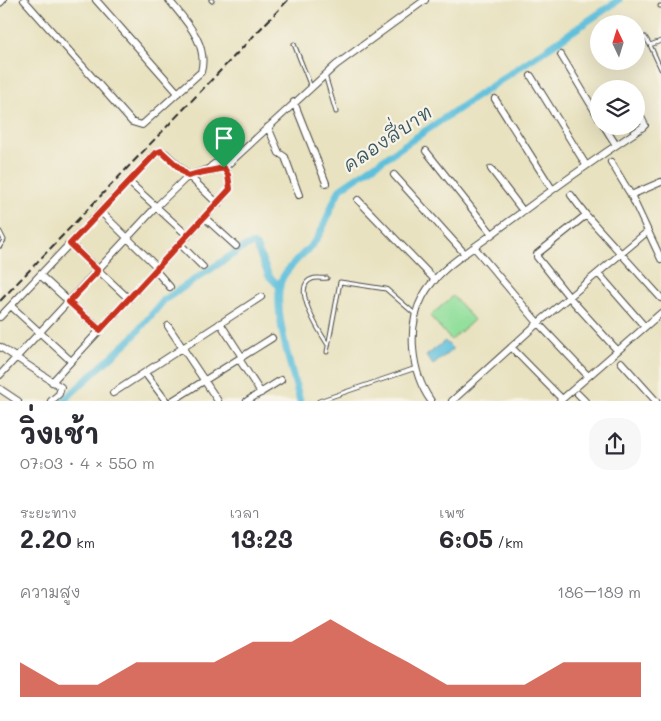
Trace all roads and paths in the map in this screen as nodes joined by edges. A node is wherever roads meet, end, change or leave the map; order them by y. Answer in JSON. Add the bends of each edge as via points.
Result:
{"nodes":[{"id":1,"x":4,"y":0,"type":"edge"},
{"id":2,"x":24,"y":0,"type":"edge"},
{"id":3,"x":96,"y":0,"type":"edge"},
{"id":4,"x":169,"y":0,"type":"edge"},
{"id":5,"x":425,"y":0,"type":"edge"},
{"id":6,"x":0,"y":3,"type":"edge"},
{"id":7,"x":645,"y":37,"type":"dead end"},
{"id":8,"x":661,"y":40,"type":"edge"},
{"id":9,"x":294,"y":44,"type":"dead end"},
{"id":10,"x":650,"y":45,"type":"junction"},
{"id":11,"x":561,"y":55,"type":"dead end"},
{"id":12,"x":661,"y":69,"type":"edge"},
{"id":13,"x":325,"y":74,"type":"junction"},
{"id":14,"x":531,"y":76,"type":"dead end"},
{"id":15,"x":310,"y":87,"type":"junction"},
{"id":16,"x":178,"y":93,"type":"junction"},
{"id":17,"x":495,"y":99,"type":"dead end"},
{"id":18,"x":294,"y":102,"type":"junction"},
{"id":19,"x":590,"y":103,"type":"edge"},
{"id":20,"x":336,"y":112,"type":"dead end"},
{"id":21,"x":268,"y":127,"type":"junction"},
{"id":22,"x":610,"y":135,"type":"edge"},
{"id":23,"x":630,"y":135,"type":"edge"},
{"id":24,"x":616,"y":145,"type":"junction"},
{"id":25,"x":426,"y":151,"type":"dead end"},
{"id":26,"x":611,"y":162,"type":"dead end"},
{"id":27,"x":228,"y":163,"type":"junction"},
{"id":28,"x":586,"y":165,"type":"junction"},
{"id":29,"x":491,"y":169,"type":"dead end"},
{"id":30,"x":394,"y":175,"type":"dead end"},
{"id":31,"x":188,"y":176,"type":"junction"},
{"id":32,"x":129,"y":182,"type":"junction"},
{"id":33,"x":661,"y":182,"type":"edge"},
{"id":34,"x":326,"y":183,"type":"dead end"},
{"id":35,"x":552,"y":189,"type":"junction"},
{"id":36,"x":299,"y":195,"type":"dead end"},
{"id":37,"x":571,"y":195,"type":"dead end"},
{"id":38,"x":631,"y":195,"type":"junction"},
{"id":39,"x":358,"y":200,"type":"dead end"},
{"id":40,"x":218,"y":204,"type":"junction"},
{"id":41,"x":157,"y":206,"type":"junction"},
{"id":42,"x":523,"y":211,"type":"junction"},
{"id":43,"x":100,"y":212,"type":"junction"},
{"id":44,"x":586,"y":215,"type":"junction"},
{"id":45,"x":206,"y":218,"type":"junction"},
{"id":46,"x":0,"y":232,"type":"edge"},
{"id":47,"x":647,"y":232,"type":"junction"},
{"id":48,"x":492,"y":234,"type":"junction"},
{"id":49,"x":188,"y":236,"type":"junction"},
{"id":50,"x":128,"y":238,"type":"junction"},
{"id":51,"x":70,"y":244,"type":"junction"},
{"id":52,"x":180,"y":244,"type":"junction"},
{"id":53,"x":0,"y":246,"type":"edge"},
{"id":54,"x":236,"y":246,"type":"dead end"},
{"id":55,"x":474,"y":247,"type":"junction"},
{"id":56,"x":465,"y":254,"type":"junction"},
{"id":57,"x":620,"y":254,"type":"junction"},
{"id":58,"x":660,"y":257,"type":"edge"},
{"id":59,"x":203,"y":267,"type":"dead end"},
{"id":60,"x":157,"y":269,"type":"junction"},
{"id":61,"x":98,"y":271,"type":"junction"},
{"id":62,"x":598,"y":273,"type":"junction"},
{"id":63,"x":40,"y":275,"type":"junction"},
{"id":64,"x":328,"y":278,"type":"dead end"},
{"id":65,"x":435,"y":280,"type":"junction"},
{"id":66,"x":170,"y":286,"type":"dead end"},
{"id":67,"x":261,"y":297,"type":"dead end"},
{"id":68,"x":569,"y":297,"type":"junction"},
{"id":69,"x":129,"y":298,"type":"junction"},
{"id":70,"x":661,"y":298,"type":"edge"},
{"id":71,"x":69,"y":302,"type":"junction"},
{"id":72,"x":11,"y":306,"type":"junction"},
{"id":73,"x":661,"y":313,"type":"edge"},
{"id":74,"x":416,"y":315,"type":"junction"},
{"id":75,"x":0,"y":317,"type":"edge"},
{"id":76,"x":220,"y":323,"type":"junction"},
{"id":77,"x":538,"y":323,"type":"junction"},
{"id":78,"x":168,"y":326,"type":"dead end"},
{"id":79,"x":645,"y":326,"type":"junction"},
{"id":80,"x":100,"y":330,"type":"junction"},
{"id":81,"x":40,"y":334,"type":"junction"},
{"id":82,"x":272,"y":338,"type":"dead end"},
{"id":83,"x":328,"y":345,"type":"junction"},
{"id":84,"x":0,"y":347,"type":"edge"},
{"id":85,"x":183,"y":348,"type":"junction"},
{"id":86,"x":512,"y":348,"type":"junction"},
{"id":87,"x":617,"y":350,"type":"junction"},
{"id":88,"x":327,"y":352,"type":"dead end"},
{"id":89,"x":17,"y":358,"type":"junction"},
{"id":90,"x":241,"y":358,"type":"junction"},
{"id":91,"x":71,"y":361,"type":"junction"},
{"id":92,"x":621,"y":362,"type":"dead end"},
{"id":93,"x":416,"y":368,"type":"junction"},
{"id":94,"x":144,"y":373,"type":"junction"},
{"id":95,"x":0,"y":376,"type":"edge"},
{"id":96,"x":588,"y":376,"type":"junction"},
{"id":97,"x":205,"y":380,"type":"junction"},
{"id":98,"x":282,"y":380,"type":"dead end"},
{"id":99,"x":52,"y":382,"type":"junction"},
{"id":100,"x":0,"y":389,"type":"edge"},
{"id":101,"x":261,"y":392,"type":"junction"},
{"id":102,"x":113,"y":393,"type":"dead end"},
{"id":103,"x":578,"y":394,"type":"dead end"},
{"id":104,"x":251,"y":400,"type":"edge"},
{"id":105,"x":561,"y":400,"type":"edge"},
{"id":106,"x":18,"y":401,"type":"edge"},
{"id":107,"x":51,"y":401,"type":"edge"},
{"id":108,"x":166,"y":401,"type":"edge"},
{"id":109,"x":172,"y":401,"type":"edge"},
{"id":110,"x":218,"y":401,"type":"edge"},
{"id":111,"x":319,"y":401,"type":"edge"},
{"id":112,"x":431,"y":401,"type":"edge"},
{"id":113,"x":452,"y":401,"type":"edge"},
{"id":114,"x":585,"y":401,"type":"edge"},
{"id":115,"x":656,"y":401,"type":"edge"}],
"edges":[{"from":1,"to":6,"type":"street"},
{"from":2,"to":16,"type":"street","via":[[132,122],[146,123]]},
{"from":3,"to":16,"type":"street"},
{"from":4,"to":16,"type":"street","via":[[191,28],[202,56],[201,72]]},
{"from":5,"to":13,"type":"street"},
{"from":7,"to":10,"type":"lane"},
{"from":8,"to":10,"type":"lane"},
{"from":9,"to":15,"type":"lane"},
{"from":10,"to":12,"type":"lane"},
{"from":11,"to":19,"type":"street"},
{"from":13,"to":15,"type":"street"},
{"from":13,"to":20,"type":"lane"},
{"from":14,"to":28,"type":"street"},
{"from":15,"to":18,"type":"street"},
{"from":17,"to":35,"type":"street"},
{"from":18,"to":21,"type":"street"},
{"from":18,"to":34,"type":"street"},
{"from":21,"to":27,"type":"street"},
{"from":21,"to":36,"type":"street"},
{"from":22,"to":24,"type":"street"},
{"from":23,"to":24,"type":"street"},
{"from":24,"to":28,"type":"street"},
{"from":25,"to":48,"type":"street"},
{"from":26,"to":38,"type":"street"},
{"from":27,"to":31,"type":"street"},
{"from":27,"to":40,"type":"street","via":[[230,189]]},
{"from":28,"to":35,"type":"street"},
{"from":29,"to":42,"type":"street"},
{"from":30,"to":56,"type":"street"},
{"from":31,"to":32,"type":"street","via":[[161,151]]},
{"from":31,"to":40,"type":"street"},
{"from":31,"to":41,"type":"street"},
{"from":32,"to":41,"type":"street"},
{"from":32,"to":43,"type":"street"},
{"from":33,"to":38,"type":"street"},
{"from":35,"to":42,"type":"street"},
{"from":37,"to":44,"type":"street"},
{"from":38,"to":47,"type":"street"},
{"from":39,"to":65,"type":"street"},
{"from":40,"to":45,"type":"street"},
{"from":41,"to":49,"type":"street"},
{"from":41,"to":50,"type":"street"},
{"from":42,"to":48,"type":"street"},
{"from":43,"to":50,"type":"street"},
{"from":43,"to":51,"type":"street"},
{"from":44,"to":57,"type":"street"},
{"from":44,"to":68,"type":"street","via":[[537,255]]},
{"from":45,"to":49,"type":"street"},
{"from":45,"to":54,"type":"street"},
{"from":46,"to":53,"type":"lane","via":[[4,240]]},
{"from":47,"to":57,"type":"street"},
{"from":47,"to":58,"type":"street"},
{"from":48,"to":55,"type":"street"},
{"from":49,"to":52,"type":"street"},
{"from":50,"to":60,"type":"street"},
{"from":50,"to":61,"type":"street"},
{"from":51,"to":61,"type":"street"},
{"from":51,"to":63,"type":"street"},
{"from":52,"to":59,"type":"street"},
{"from":52,"to":60,"type":"street"},
{"from":55,"to":56,"type":"street"},
{"from":55,"to":77,"type":"street"},
{"from":56,"to":65,"type":"street"},
{"from":57,"to":62,"type":"street"},
{"from":57,"to":70,"type":"street"},
{"from":60,"to":66,"type":"street"},
{"from":60,"to":69,"type":"street"},
{"from":61,"to":69,"type":"street"},
{"from":61,"to":71,"type":"street"},
{"from":62,"to":68,"type":"street"},
{"from":62,"to":79,"type":"street"},
{"from":63,"to":71,"type":"street"},
{"from":63,"to":72,"type":"street"},
{"from":64,"to":83,"type":"lane","via":[[311,279],[303,290],[310,312]]},
{"from":65,"to":74,"type":"street","via":[[423,296]]},
{"from":67,"to":76,"type":"street"},
{"from":68,"to":77,"type":"street"},
{"from":68,"to":87,"type":"street"},
{"from":69,"to":80,"type":"street"},
{"from":71,"to":80,"type":"street"},
{"from":71,"to":81,"type":"street"},
{"from":72,"to":75,"type":"street"},
{"from":72,"to":81,"type":"street"},
{"from":73,"to":79,"type":"street"},
{"from":74,"to":83,"type":"lane","via":[[386,289],[341,282]]},
{"from":74,"to":93,"type":"street"},
{"from":76,"to":85,"type":"street"},
{"from":76,"to":90,"type":"street"},
{"from":77,"to":86,"type":"street"},
{"from":77,"to":96,"type":"street"},
{"from":78,"to":85,"type":"street"},
{"from":79,"to":87,"type":"street"},
{"from":80,"to":91,"type":"street"},
{"from":81,"to":89,"type":"street"},
{"from":81,"to":91,"type":"street"},
{"from":82,"to":90,"type":"street"},
{"from":83,"to":88,"type":"lane"},
{"from":84,"to":89,"type":"street"},
{"from":85,"to":94,"type":"street"},
{"from":85,"to":97,"type":"street"},
{"from":86,"to":105,"type":"street"},
{"from":86,"to":113,"type":"street"},
{"from":87,"to":96,"type":"street"},
{"from":89,"to":95,"type":"street"},
{"from":89,"to":99,"type":"street"},
{"from":90,"to":97,"type":"street"},
{"from":90,"to":101,"type":"street"},
{"from":91,"to":99,"type":"street"},
{"from":92,"to":115,"type":"street"},
{"from":93,"to":111,"type":"lane"},
{"from":93,"to":112,"type":"street"},
{"from":94,"to":102,"type":"street"},
{"from":94,"to":108,"type":"street"},
{"from":96,"to":105,"type":"street"},
{"from":97,"to":109,"type":"street"},
{"from":97,"to":110,"type":"street"},
{"from":98,"to":101,"type":"street"},
{"from":99,"to":107,"type":"street","via":[[61,388]]},
{"from":100,"to":106,"type":"street"},
{"from":101,"to":104,"type":"street"},
{"from":103,"to":114,"type":"street"}]}
